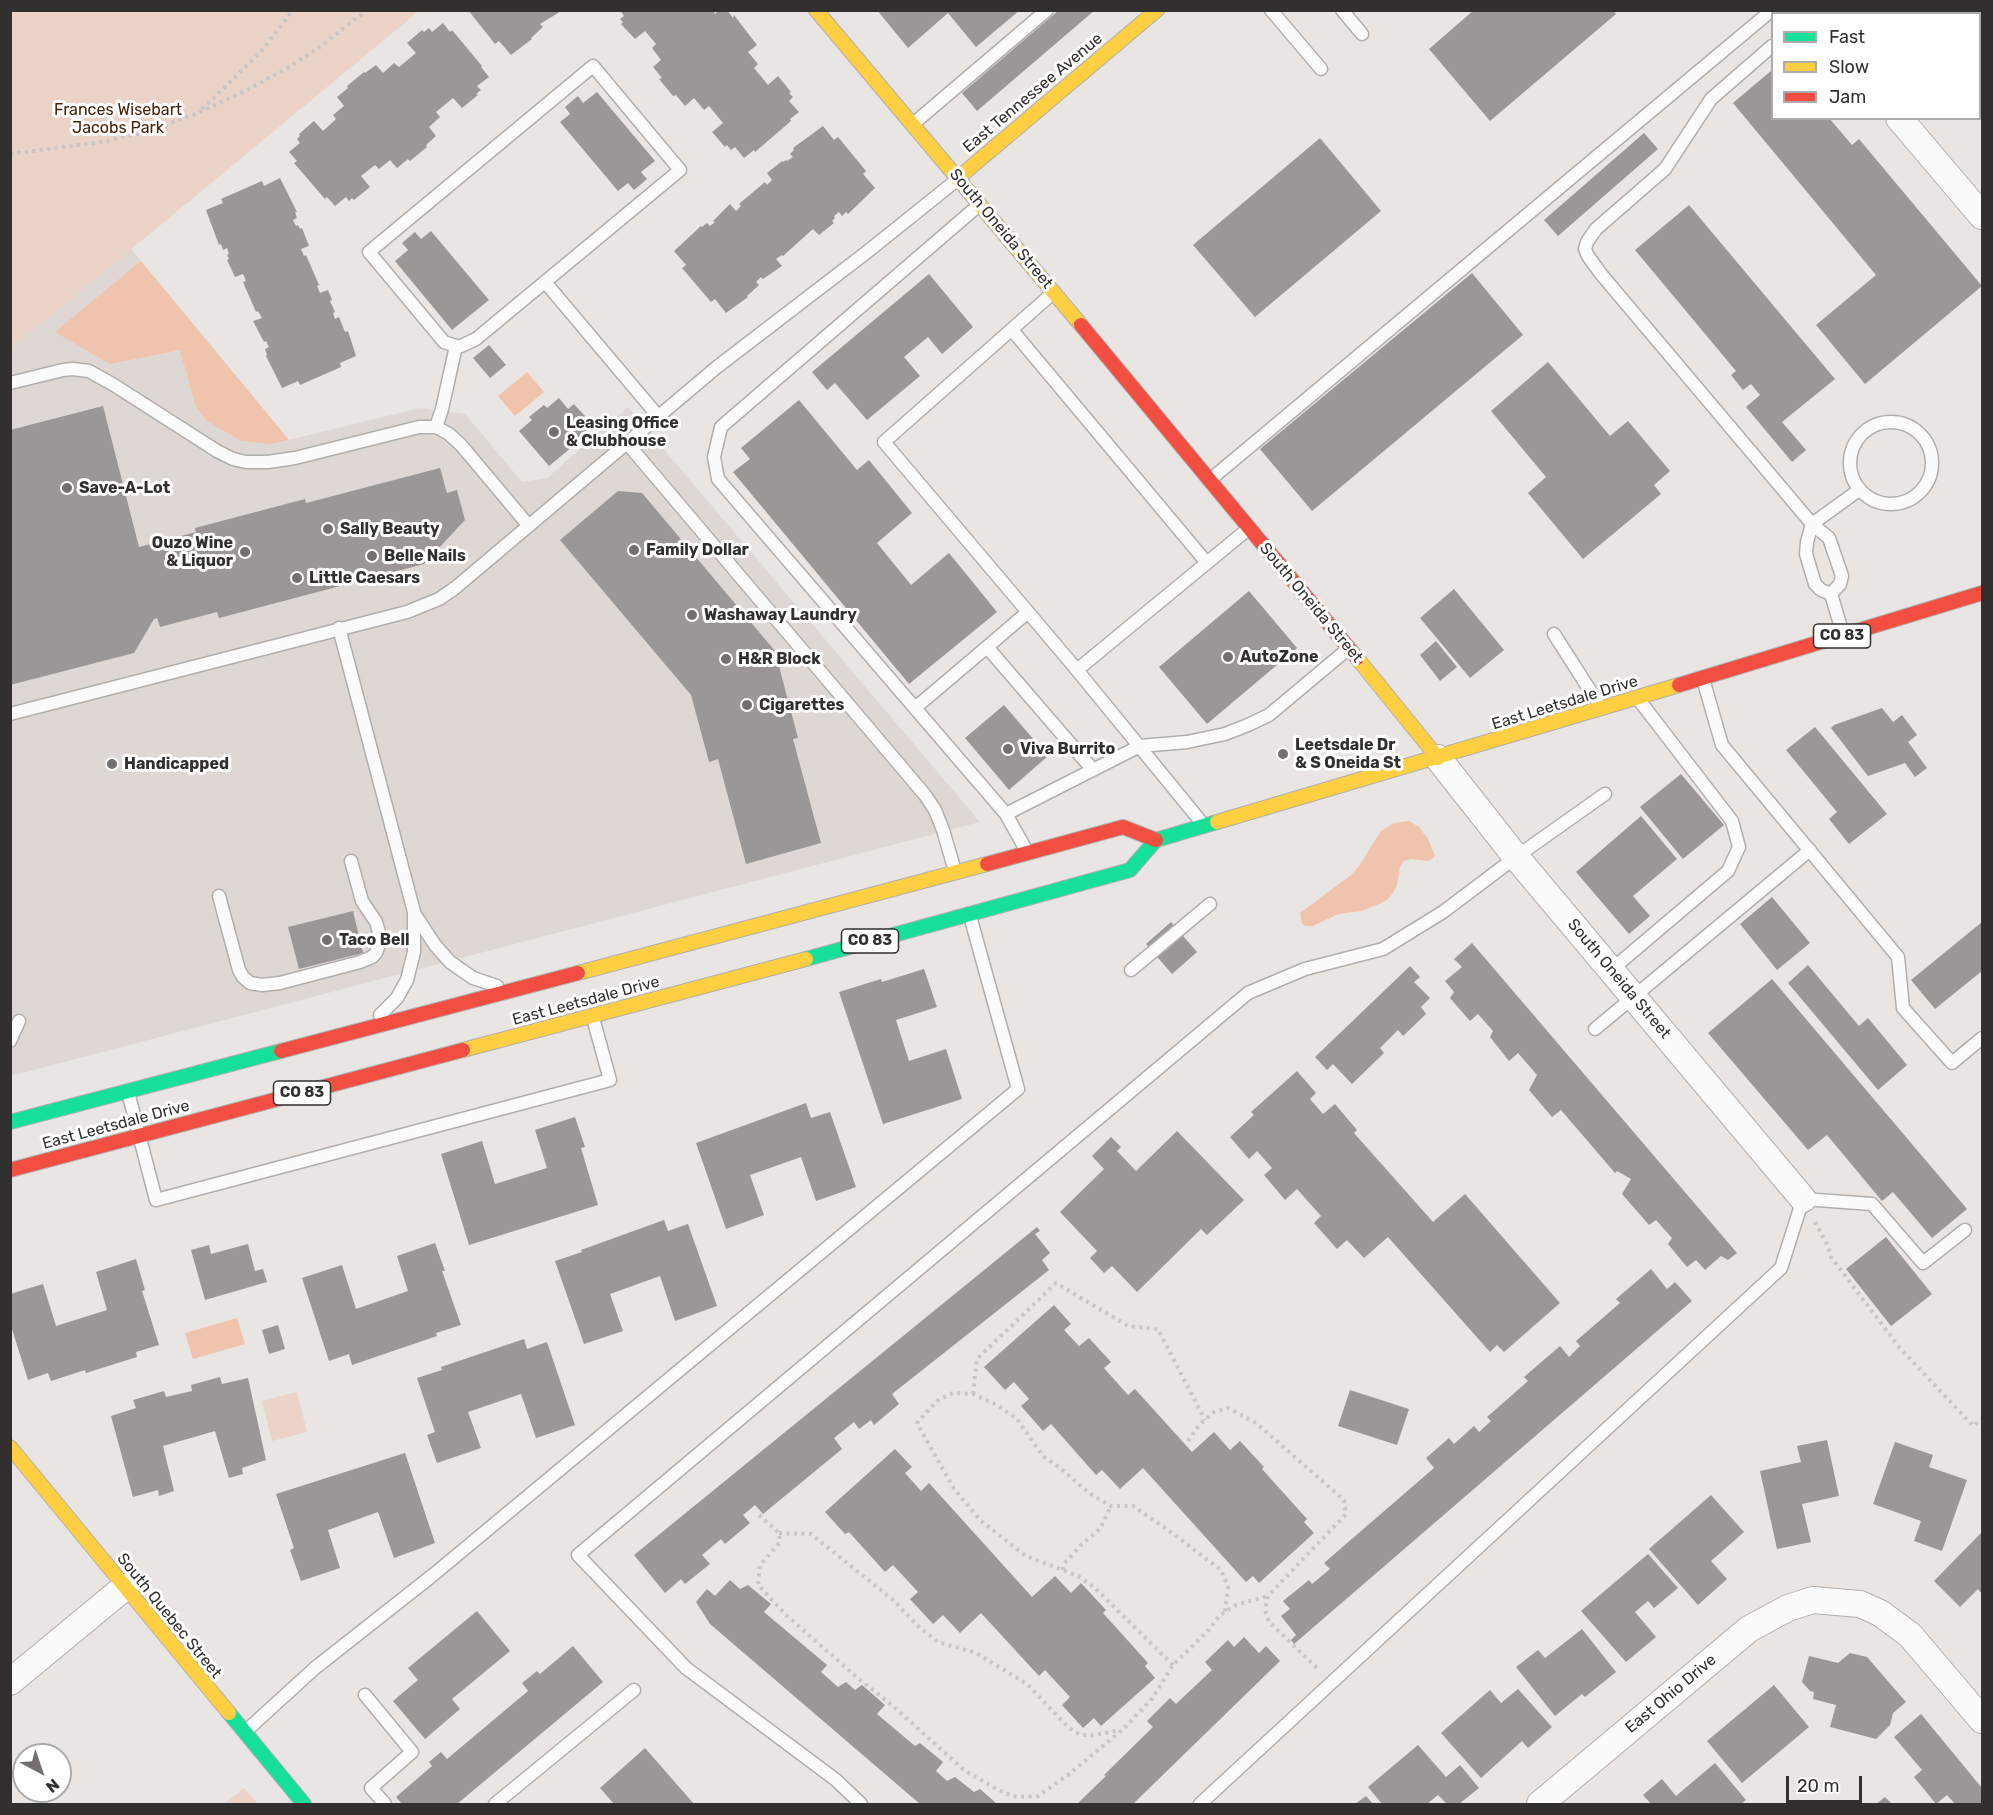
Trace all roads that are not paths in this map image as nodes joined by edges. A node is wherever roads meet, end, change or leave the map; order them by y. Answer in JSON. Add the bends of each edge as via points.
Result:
{"nodes":[{"id":1,"x":816,"y":10,"type":"edge"},
{"id":2,"x":1047,"y":10,"type":"edge"},
{"id":3,"x":1157,"y":10,"type":"edge"},
{"id":4,"x":1271,"y":10,"type":"edge"},
{"id":5,"x":1342,"y":10,"type":"edge"},
{"id":6,"x":1772,"y":10,"type":"edge"},
{"id":7,"x":1362,"y":34,"type":"dead end"},
{"id":8,"x":1771,"y":48,"type":"edge"},
{"id":9,"x":1321,"y":69,"type":"dead end"},
{"id":10,"x":1901,"y":120,"type":"edge"},
{"id":11,"x":913,"y":124,"type":"junction"},
{"id":12,"x":958,"y":178,"type":"junction"},
{"id":13,"x":980,"y":204,"type":"junction"},
{"id":14,"x":1983,"y":216,"type":"edge"},
{"id":15,"x":545,"y":282,"type":"junction"},
{"id":16,"x":1054,"y":292,"type":"junction"},
{"id":17,"x":1011,"y":330,"type":"junction"},
{"id":18,"x":456,"y":346,"type":"junction"},
{"id":19,"x":10,"y":383,"type":"edge"},
{"id":20,"x":658,"y":416,"type":"junction"},
{"id":21,"x":436,"y":427,"type":"junction"},
{"id":22,"x":627,"y":443,"type":"junction"},
{"id":23,"x":1209,"y":480,"type":"junction"},
{"id":24,"x":1859,"y":490,"type":"junction"},
{"id":25,"x":1812,"y":524,"type":"junction"},
{"id":26,"x":529,"y":526,"type":"junction"},
{"id":27,"x":1249,"y":528,"type":"junction"},
{"id":28,"x":1207,"y":563,"type":"junction"},
{"id":29,"x":1983,"y":592,"type":"edge"},
{"id":30,"x":1831,"y":594,"type":"junction"},
{"id":31,"x":1028,"y":612,"type":"junction"},
{"id":32,"x":339,"y":628,"type":"junction"},
{"id":33,"x":1554,"y":634,"type":"dead end"},
{"id":34,"x":1844,"y":635,"type":"junction"},
{"id":35,"x":987,"y":647,"type":"junction"},
{"id":36,"x":1349,"y":648,"type":"junction"},
{"id":37,"x":1077,"y":670,"type":"junction"},
{"id":38,"x":1702,"y":678,"type":"junction"},
{"id":39,"x":1638,"y":698,"type":"junction"},
{"id":40,"x":915,"y":708,"type":"junction"},
{"id":41,"x":1602,"y":708,"type":"junction"},
{"id":42,"x":10,"y":714,"type":"edge"},
{"id":43,"x":1140,"y":746,"type":"junction"},
{"id":44,"x":1438,"y":758,"type":"junction"},
{"id":45,"x":1093,"y":770,"type":"junction"},
{"id":46,"x":1605,"y":794,"type":"dead end"},
{"id":47,"x":1006,"y":814,"type":"junction"},
{"id":48,"x":1205,"y":826,"type":"junction"},
{"id":49,"x":1156,"y":840,"type":"junction"},
{"id":50,"x":1810,"y":850,"type":"junction"},
{"id":51,"x":1027,"y":852,"type":"junction"},
{"id":52,"x":1516,"y":857,"type":"junction"},
{"id":53,"x":351,"y":861,"type":"dead end"},
{"id":54,"x":956,"y":872,"type":"junction"},
{"id":55,"x":219,"y":896,"type":"dead end"},
{"id":56,"x":1210,"y":903,"type":"dead end"},
{"id":57,"x":414,"y":912,"type":"junction"},
{"id":58,"x":969,"y":914,"type":"junction"},
{"id":59,"x":1131,"y":970,"type":"dead end"},
{"id":60,"x":1611,"y":970,"type":"junction"},
{"id":61,"x":517,"y":989,"type":"junction"},
{"id":62,"x":1634,"y":997,"type":"junction"},
{"id":63,"x":593,"y":1016,"type":"junction"},
{"id":64,"x":19,"y":1021,"type":"dead end"},
{"id":65,"x":1595,"y":1029,"type":"dead end"},
{"id":66,"x":351,"y":1032,"type":"junction"},
{"id":67,"x":1983,"y":1038,"type":"edge"},
{"id":68,"x":10,"y":1041,"type":"edge"},
{"id":69,"x":128,"y":1091,"type":"junction"},
{"id":70,"x":10,"y":1122,"type":"edge"},
{"id":71,"x":139,"y":1136,"type":"junction"},
{"id":72,"x":10,"y":1170,"type":"edge"},
{"id":73,"x":1803,"y":1199,"type":"junction"},
{"id":74,"x":1965,"y":1230,"type":"dead end"},
{"id":75,"x":10,"y":1447,"type":"edge"},
{"id":76,"x":125,"y":1587,"type":"junction"},
{"id":77,"x":10,"y":1682,"type":"edge"},
{"id":78,"x":634,"y":1690,"type":"dead end"},
{"id":79,"x":365,"y":1695,"type":"dead end"},
{"id":80,"x":1983,"y":1720,"type":"edge"},
{"id":81,"x":244,"y":1733,"type":"junction"},
{"id":82,"x":304,"y":1804,"type":"edge"},
{"id":83,"x":385,"y":1804,"type":"edge"},
{"id":84,"x":495,"y":1804,"type":"edge"},
{"id":85,"x":861,"y":1804,"type":"edge"},
{"id":86,"x":1200,"y":1804,"type":"edge"},
{"id":87,"x":1540,"y":1804,"type":"edge"}],
"edges":[{"from":1,"to":11,"type":"main road","name":"South Oneida Street"},
{"from":2,"to":11,"type":"lane"},
{"from":3,"to":12,"type":"main road","name":"East Tennessee Avenue"},
{"from":4,"to":9,"type":"lane"},
{"from":5,"to":7,"type":"lane"},
{"from":6,"to":23,"type":"lane"},
{"from":8,"to":25,"type":"lane","via":[[1715,94],[1665,169],[1596,229],[1585,249],[1601,274]]},
{"from":10,"to":14,"type":"street"},
{"from":11,"to":12,"type":"main road","name":"South Oneida Street"},
{"from":12,"to":13,"type":"main road","name":"South Oneida Street"},
{"from":12,"to":20,"type":"lane"},
{"from":13,"to":16,"type":"main road","name":"South Oneida Street"},
{"from":13,"to":40,"type":"lane","via":[[721,427],[714,457],[718,479]]},
{"from":15,"to":18,"type":"lane","via":[[476,339]]},
{"from":15,"to":18,"type":"lane","via":[[680,170],[593,66],[369,252],[439,338]]},
{"from":15,"to":20,"type":"lane"},
{"from":16,"to":17,"type":"lane"},
{"from":16,"to":23,"type":"main road","name":"South Oneida Street"},
{"from":17,"to":28,"type":"lane"},
{"from":17,"to":31,"type":"lane","via":[[884,442]]},
{"from":18,"to":21,"type":"lane"},
{"from":19,"to":21,"type":"lane","via":[[63,370],[89,371],[217,451],[246,462],[295,458],[419,427]]},
{"from":20,"to":22,"type":"lane"},
{"from":21,"to":26,"type":"lane","via":[[461,445]]},
{"from":22,"to":26,"type":"lane"},
{"from":22,"to":54,"type":"lane","via":[[925,795],[935,810]]},
{"from":23,"to":27,"type":"main road","name":"South Oneida Street"},
{"from":24,"to":24,"type":"lane","via":[[1885,504],[1914,497],[1925,486],[1931,468],[1931,454],[1924,439],[1913,429],[1893,423],[1866,432],[1851,455],[1851,471]]},
{"from":24,"to":25,"type":"lane"},
{"from":25,"to":30,"type":"lane","via":[[1806,547],[1809,564],[1815,584]]},
{"from":25,"to":30,"type":"lane","via":[[1829,538],[1842,576]]},
{"from":26,"to":32,"type":"lane","via":[[439,599],[407,612]]},
{"from":27,"to":28,"type":"lane"},
{"from":27,"to":36,"type":"main road","name":"South Oneida Street"},
{"from":28,"to":37,"type":"lane"},
{"from":29,"to":34,"type":"main road","name":"East Leetsdale Drive","number":"CO 83"},
{"from":30,"to":34,"type":"lane"},
{"from":31,"to":35,"type":"lane"},
{"from":31,"to":37,"type":"lane"},
{"from":32,"to":42,"type":"lane"},
{"from":32,"to":57,"type":"lane"},
{"from":33,"to":41,"type":"lane"},
{"from":34,"to":38,"type":"main road","name":"East Leetsdale Drive","number":"CO 83"},
{"from":35,"to":40,"type":"lane"},
{"from":35,"to":45,"type":"lane"},
{"from":36,"to":43,"type":"lane","via":[[1269,715],[1248,725],[1187,742]]},
{"from":36,"to":44,"type":"main road","name":"South Oneida Street"},
{"from":37,"to":43,"type":"lane"},
{"from":38,"to":39,"type":"main road","name":"East Leetsdale Drive","number":"CO 83"},
{"from":38,"to":50,"type":"lane","via":[[1722,745]]},
{"from":39,"to":41,"type":"main road","name":"East Leetsdale Drive","number":"CO 83"},
{"from":39,"to":60,"type":"lane","via":[[1732,821],[1739,847],[1728,871]]},
{"from":40,"to":47,"type":"lane"},
{"from":41,"to":44,"type":"main road","name":"East Leetsdale Drive","number":"CO 83"},
{"from":43,"to":45,"type":"lane"},
{"from":43,"to":48,"type":"lane"},
{"from":44,"to":48,"type":"main road","name":"East Leetsdale Drive","number":"CO 83"},
{"from":44,"to":52,"type":"street","name":"South Oneida Street"},
{"from":45,"to":47,"type":"lane"},
{"from":46,"to":52,"type":"lane"},
{"from":47,"to":51,"type":"lane"},
{"from":48,"to":49,"type":"main road","name":"East Leetsdale Drive","number":"CO 83"},
{"from":49,"to":51,"type":"main road","name":"East Leetsdale Drive","via":[[1123,827]]},
{"from":49,"to":58,"type":"main road","name":"East Leetsdale Drive","number":"CO 83","via":[[1130,870]]},
{"from":50,"to":62,"type":"lane"},
{"from":50,"to":67,"type":"lane","via":[[1898,957],[1902,1008],[1952,1063]]},
{"from":51,"to":54,"type":"main road","name":"East Leetsdale Drive"},
{"from":52,"to":60,"type":"street","name":"South Oneida Street"},
{"from":52,"to":85,"type":"lane","via":[[1443,912],[1383,949],[1305,969],[1248,993],[578,1555],[686,1668],[836,1780]]},
{"from":53,"to":55,"type":"lane","via":[[360,896],[381,939],[376,953],[360,962],[280,983],[250,983],[239,970]]},
{"from":54,"to":61,"type":"main road","name":"East Leetsdale Drive"},
{"from":56,"to":59,"type":"lane"},
{"from":57,"to":61,"type":"lane","via":[[440,952],[455,967],[481,981]]},
{"from":57,"to":66,"type":"lane","via":[[413,960],[402,990],[373,1021]]},
{"from":58,"to":63,"type":"main road","name":"East Leetsdale Drive","number":"CO 83"},
{"from":58,"to":81,"type":"lane","via":[[1018,1089],[433,1575],[315,1668]]},
{"from":60,"to":62,"type":"street","name":"South Oneida Street"},
{"from":61,"to":66,"type":"main road","name":"East Leetsdale Drive"},
{"from":62,"to":65,"type":"lane"},
{"from":62,"to":73,"type":"street","name":"South Oneida Street"},
{"from":63,"to":71,"type":"main road","name":"East Leetsdale Drive","number":"CO 83"},
{"from":63,"to":71,"type":"lane","via":[[610,1080],[156,1200]]},
{"from":64,"to":68,"type":"lane"},
{"from":66,"to":69,"type":"main road","name":"East Leetsdale Drive"},
{"from":69,"to":70,"type":"main road","name":"East Leetsdale Drive"},
{"from":69,"to":71,"type":"lane"},
{"from":71,"to":72,"type":"main road","name":"East Leetsdale Drive","number":"CO 83"},
{"from":73,"to":74,"type":"lane","via":[[1872,1204],[1923,1263]]},
{"from":73,"to":86,"type":"lane","via":[[1780,1268]]},
{"from":75,"to":76,"type":"main road","name":"South Quebec Street"},
{"from":76,"to":77,"type":"street"},
{"from":76,"to":81,"type":"main road","name":"South Quebec Street"},
{"from":78,"to":84,"type":"lane"},
{"from":79,"to":83,"type":"lane","via":[[412,1752],[371,1788]]},
{"from":80,"to":87,"type":"street","name":"East Ohio Drive","via":[[1910,1635],[1880,1613],[1860,1604],[1813,1599],[1749,1629]]},
{"from":81,"to":82,"type":"main road","name":"South Quebec Street"}]}
